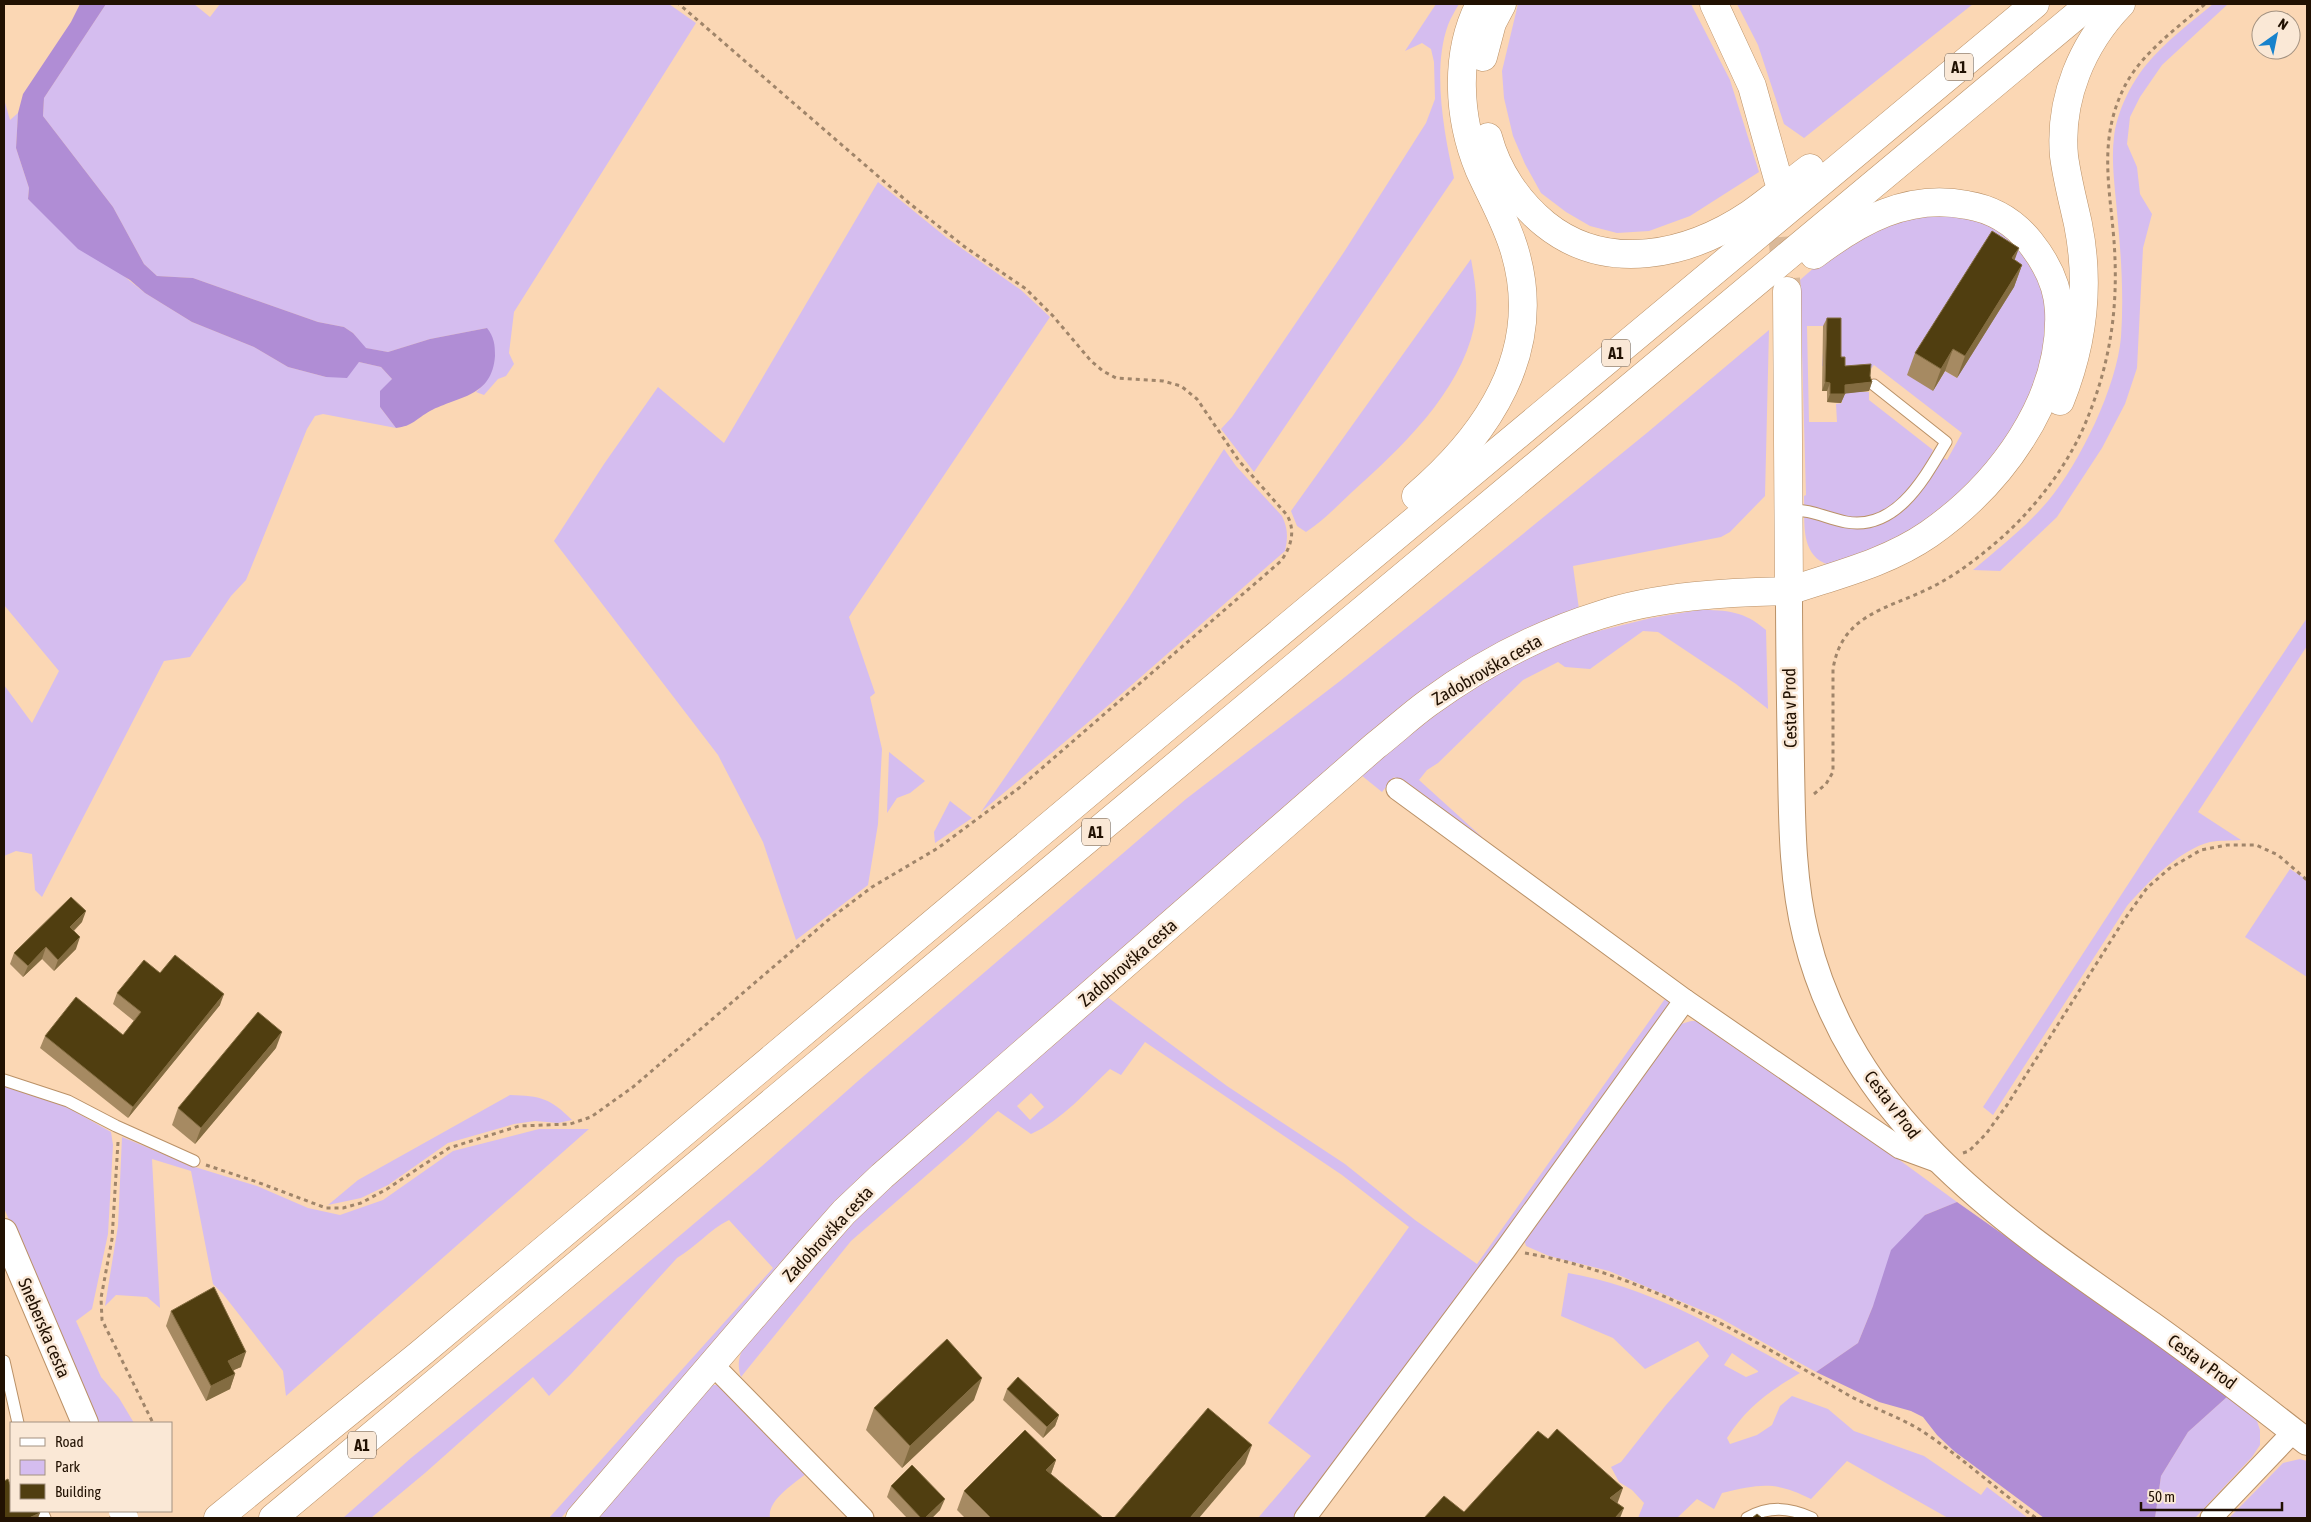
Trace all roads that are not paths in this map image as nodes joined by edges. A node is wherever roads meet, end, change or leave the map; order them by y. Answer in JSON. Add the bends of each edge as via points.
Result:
{"nodes":[{"id":1,"x":1480,"y":4,"type":"edge"},
{"id":2,"x":1502,"y":4,"type":"edge"},
{"id":3,"x":1714,"y":4,"type":"edge"},
{"id":4,"x":2035,"y":4,"type":"edge"},
{"id":5,"x":2090,"y":4,"type":"edge"},
{"id":6,"x":2121,"y":4,"type":"edge"},
{"id":7,"x":1883,"y":130,"type":"junction"},
{"id":8,"x":1778,"y":178,"type":"tunnel mouth"},
{"id":9,"x":1787,"y":291,"type":"tunnel mouth"},
{"id":10,"x":1741,"y":294,"type":"junction"},
{"id":11,"x":1874,"y":385,"type":"edge"},
{"id":12,"x":1790,"y":510,"type":"junction"},
{"id":13,"x":1348,"y":576,"type":"junction"},
{"id":14,"x":1789,"y":591,"type":"junction"},
{"id":15,"x":1397,"y":789,"type":"dead end"},
{"id":16,"x":1685,"y":1000,"type":"junction"},
{"id":17,"x":4,"y":1080,"type":"edge"},
{"id":18,"x":194,"y":1161,"type":"road end"},
{"id":19,"x":1941,"y":1163,"type":"junction"},
{"id":20,"x":4,"y":1232,"type":"edge"},
{"id":21,"x":4,"y":1361,"type":"edge"},
{"id":22,"x":712,"y":1364,"type":"junction"},
{"id":23,"x":18,"y":1422,"type":"edge"},
{"id":24,"x":85,"y":1422,"type":"edge"},
{"id":25,"x":2300,"y":1437,"type":"edge"},
{"id":26,"x":218,"y":1518,"type":"edge"},
{"id":27,"x":273,"y":1518,"type":"edge"},
{"id":28,"x":580,"y":1518,"type":"edge"},
{"id":29,"x":863,"y":1518,"type":"edge"},
{"id":30,"x":1305,"y":1518,"type":"edge"},
{"id":31,"x":1747,"y":1518,"type":"edge"},
{"id":32,"x":1812,"y":1518,"type":"edge"},
{"id":33,"x":2210,"y":1518,"type":"edge"}],
"edges":[{"from":1,"to":13,"type":"main road","via":[[1465,51],[1462,100],[1470,143],[1515,251],[1523,294],[1521,334],[1503,391],[1481,428],[1455,460],[1385,523]]},
{"from":2,"to":7,"type":"main road","via":[[1487,40],[1481,74],[1481,100],[1488,140],[1508,183],[1522,202],[1553,230],[1589,248],[1609,254],[1646,255],[1709,237],[1749,214],[1830,152],[1852,139]]},
{"from":3,"to":8,"type":"main road","via":[[1752,86]]},
{"from":4,"to":7,"type":"main road","number":"A1"},
{"from":5,"to":10,"type":"main road","number":"A1"},
{"from":6,"to":14,"type":"main road","name":"Zadobrovška cesta","via":[[2091,43],[2075,75],[2066,106],[2062,138],[2084,262],[2084,299],[2071,369],[2037,447],[2023,469],[1989,508],[1926,558],[1871,584],[1839,590]]},
{"from":7,"to":13,"type":"main road","number":"A1"},
{"from":9,"to":12,"type":"main road"},
{"from":10,"to":14,"type":"main road","via":[[1789,275],[1836,238],[1871,218],[1908,204],[1941,201],[1976,206],[2012,224],[2044,261],[2056,292],[2059,326],[2049,378],[2030,422],[2003,466],[1987,484],[1950,518],[1913,544],[1869,564]]},
{"from":10,"to":27,"type":"main road","number":"A1"},
{"from":11,"to":12,"type":"lane","via":[[1946,442],[1928,472],[1902,504],[1873,522],[1846,522],[1804,510]]},
{"from":12,"to":14,"type":"main road"},
{"from":13,"to":26,"type":"main road","number":"A1","via":[[420,1354]]},
{"from":14,"to":19,"type":"street","name":"Cesta v Prod","via":[[1794,863],[1806,935],[1821,983],[1844,1035],[1892,1109]]},
{"from":14,"to":22,"type":"main road","name":"Zadobrovška cesta","via":[[1710,594],[1602,614],[1503,656],[1427,704],[882,1176],[838,1219]]},
{"from":15,"to":16,"type":"street"},
{"from":16,"to":19,"type":"street","via":[[1900,1148]]},
{"from":16,"to":30,"type":"street","via":[[1505,1250]]},
{"from":17,"to":18,"type":"lane","via":[[68,1101]]},
{"from":19,"to":25,"type":"street","name":"Cesta v Prod","via":[[2025,1236],[2217,1371]]},
{"from":20,"to":24,"type":"street","name":"Sneberska cesta"},
{"from":21,"to":23,"type":"lane"},
{"from":22,"to":28,"type":"main road","name":"Zadobrovška cesta"},
{"from":22,"to":29,"type":"street"},
{"from":25,"to":33,"type":"street"},
{"from":31,"to":32,"type":"lane","via":[[1763,1509],[1780,1509]]}]}
